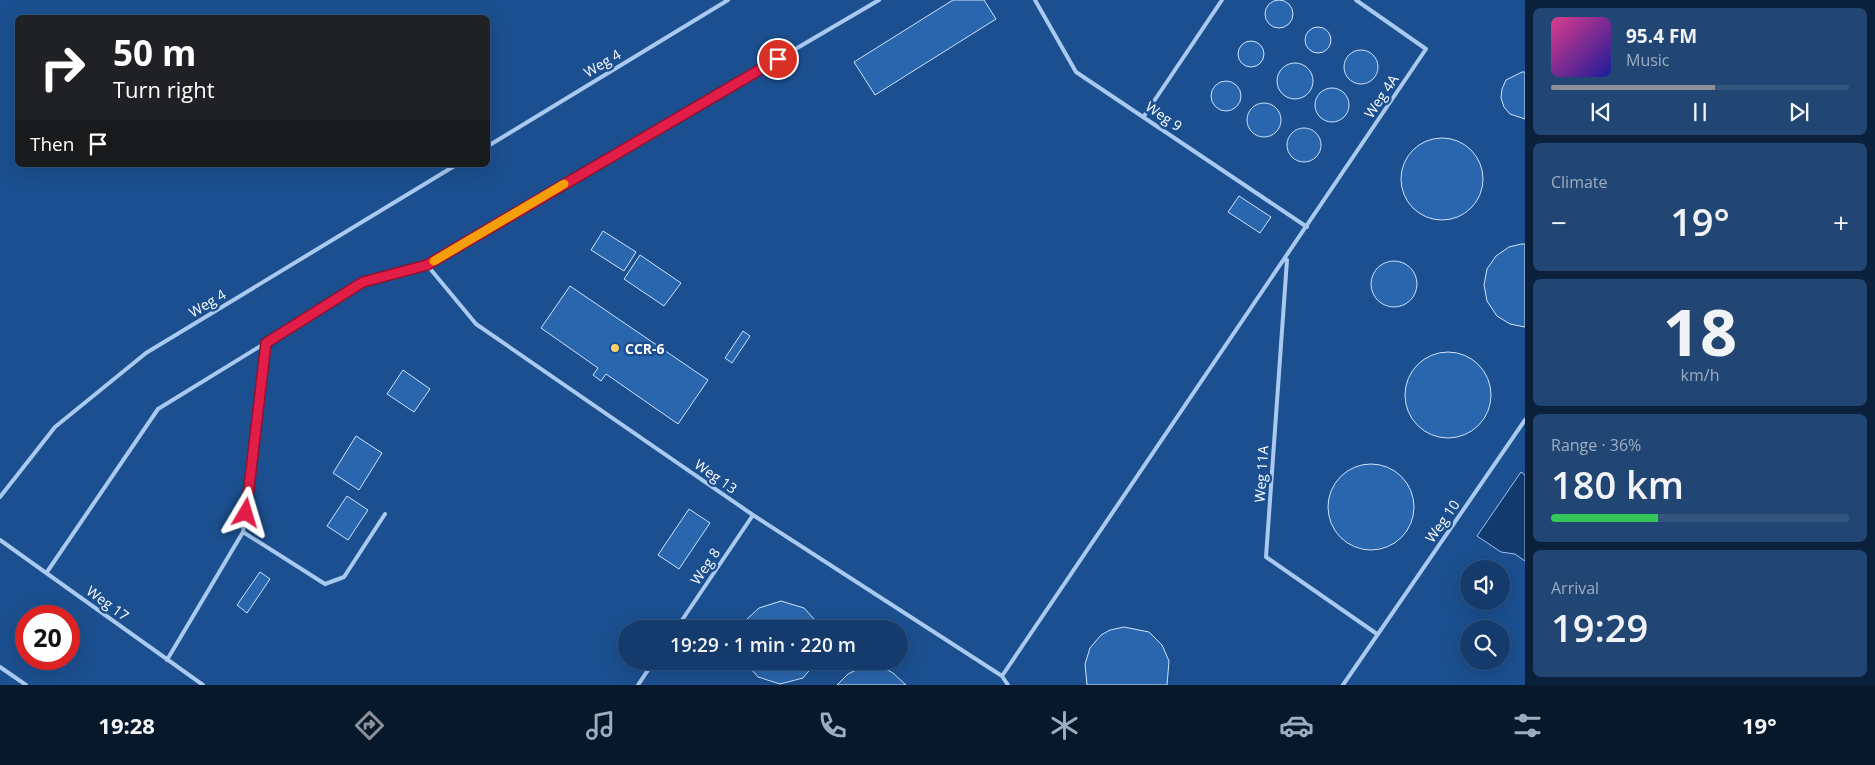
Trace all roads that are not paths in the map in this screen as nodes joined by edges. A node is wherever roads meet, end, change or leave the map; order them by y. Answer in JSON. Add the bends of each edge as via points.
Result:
{"nodes":[{"id":1,"x":728,"y":0,"type":"edge"},
{"id":2,"x":879,"y":0,"type":"edge"},
{"id":3,"x":1035,"y":0,"type":"edge"},
{"id":4,"x":1222,"y":0,"type":"edge"},
{"id":5,"x":1356,"y":0,"type":"edge"},
{"id":6,"x":1144,"y":116,"type":"junction"},
{"id":7,"x":490,"y":145,"type":"edge"},
{"id":8,"x":453,"y":167,"type":"edge"},
{"id":9,"x":1307,"y":227,"type":"junction"},
{"id":10,"x":1287,"y":258,"type":"junction"},
{"id":11,"x":427,"y":265,"type":"junction"},
{"id":12,"x":266,"y":343,"type":"junction"},
{"id":13,"x":1525,"y":420,"type":"edge"},
{"id":14,"x":0,"y":498,"type":"edge"},
{"id":15,"x":385,"y":514,"type":"dead end"},
{"id":16,"x":753,"y":515,"type":"junction"},
{"id":17,"x":243,"y":532,"type":"junction"},
{"id":18,"x":0,"y":540,"type":"edge"},
{"id":19,"x":47,"y":572,"type":"junction"},
{"id":20,"x":682,"y":620,"type":"edge"},
{"id":21,"x":1377,"y":634,"type":"junction"},
{"id":22,"x":167,"y":660,"type":"junction"},
{"id":23,"x":0,"y":667,"type":"edge"},
{"id":24,"x":648,"y":670,"type":"edge"},
{"id":25,"x":1002,"y":676,"type":"junction"},
{"id":26,"x":26,"y":685,"type":"edge"},
{"id":27,"x":203,"y":685,"type":"edge"},
{"id":28,"x":638,"y":685,"type":"edge"},
{"id":29,"x":1008,"y":685,"type":"edge"},
{"id":30,"x":1343,"y":685,"type":"edge"}],
"edges":[{"from":1,"to":7,"type":"lane","name":"Weg 4"},
{"from":2,"to":11,"type":"lane"},
{"from":3,"to":6,"type":"lane","name":"Weg 9","via":[[1076,72]]},
{"from":4,"to":6,"type":"lane"},
{"from":5,"to":9,"type":"lane","name":"Weg 4A","via":[[1426,49]]},
{"from":6,"to":9,"type":"lane","name":"Weg 9"},
{"from":8,"to":14,"type":"lane","name":"Weg 4","via":[[146,353],[55,427]]},
{"from":9,"to":10,"type":"lane"},
{"from":10,"to":21,"type":"lane","name":"Weg 11A","via":[[1266,557]]},
{"from":10,"to":25,"type":"lane"},
{"from":11,"to":12,"type":"lane","via":[[363,282]]},
{"from":11,"to":16,"type":"lane","name":"Weg 13","via":[[476,324]]},
{"from":12,"to":17,"type":"lane"},
{"from":12,"to":19,"type":"lane","via":[[158,409]]},
{"from":13,"to":21,"type":"lane","name":"Weg 10"},
{"from":15,"to":17,"type":"lane","via":[[344,577],[325,584]]},
{"from":16,"to":20,"type":"lane","name":"Weg 8"},
{"from":16,"to":25,"type":"lane","name":"Weg 13"},
{"from":17,"to":22,"type":"lane"},
{"from":18,"to":19,"type":"lane","name":"Weg 17"},
{"from":19,"to":22,"type":"lane","name":"Weg 17"},
{"from":21,"to":30,"type":"lane","name":"Weg 10"},
{"from":22,"to":27,"type":"lane","name":"Weg 17"},
{"from":23,"to":26,"type":"lane"},
{"from":24,"to":28,"type":"lane"},
{"from":25,"to":29,"type":"lane","name":"Weg 13"}]}
